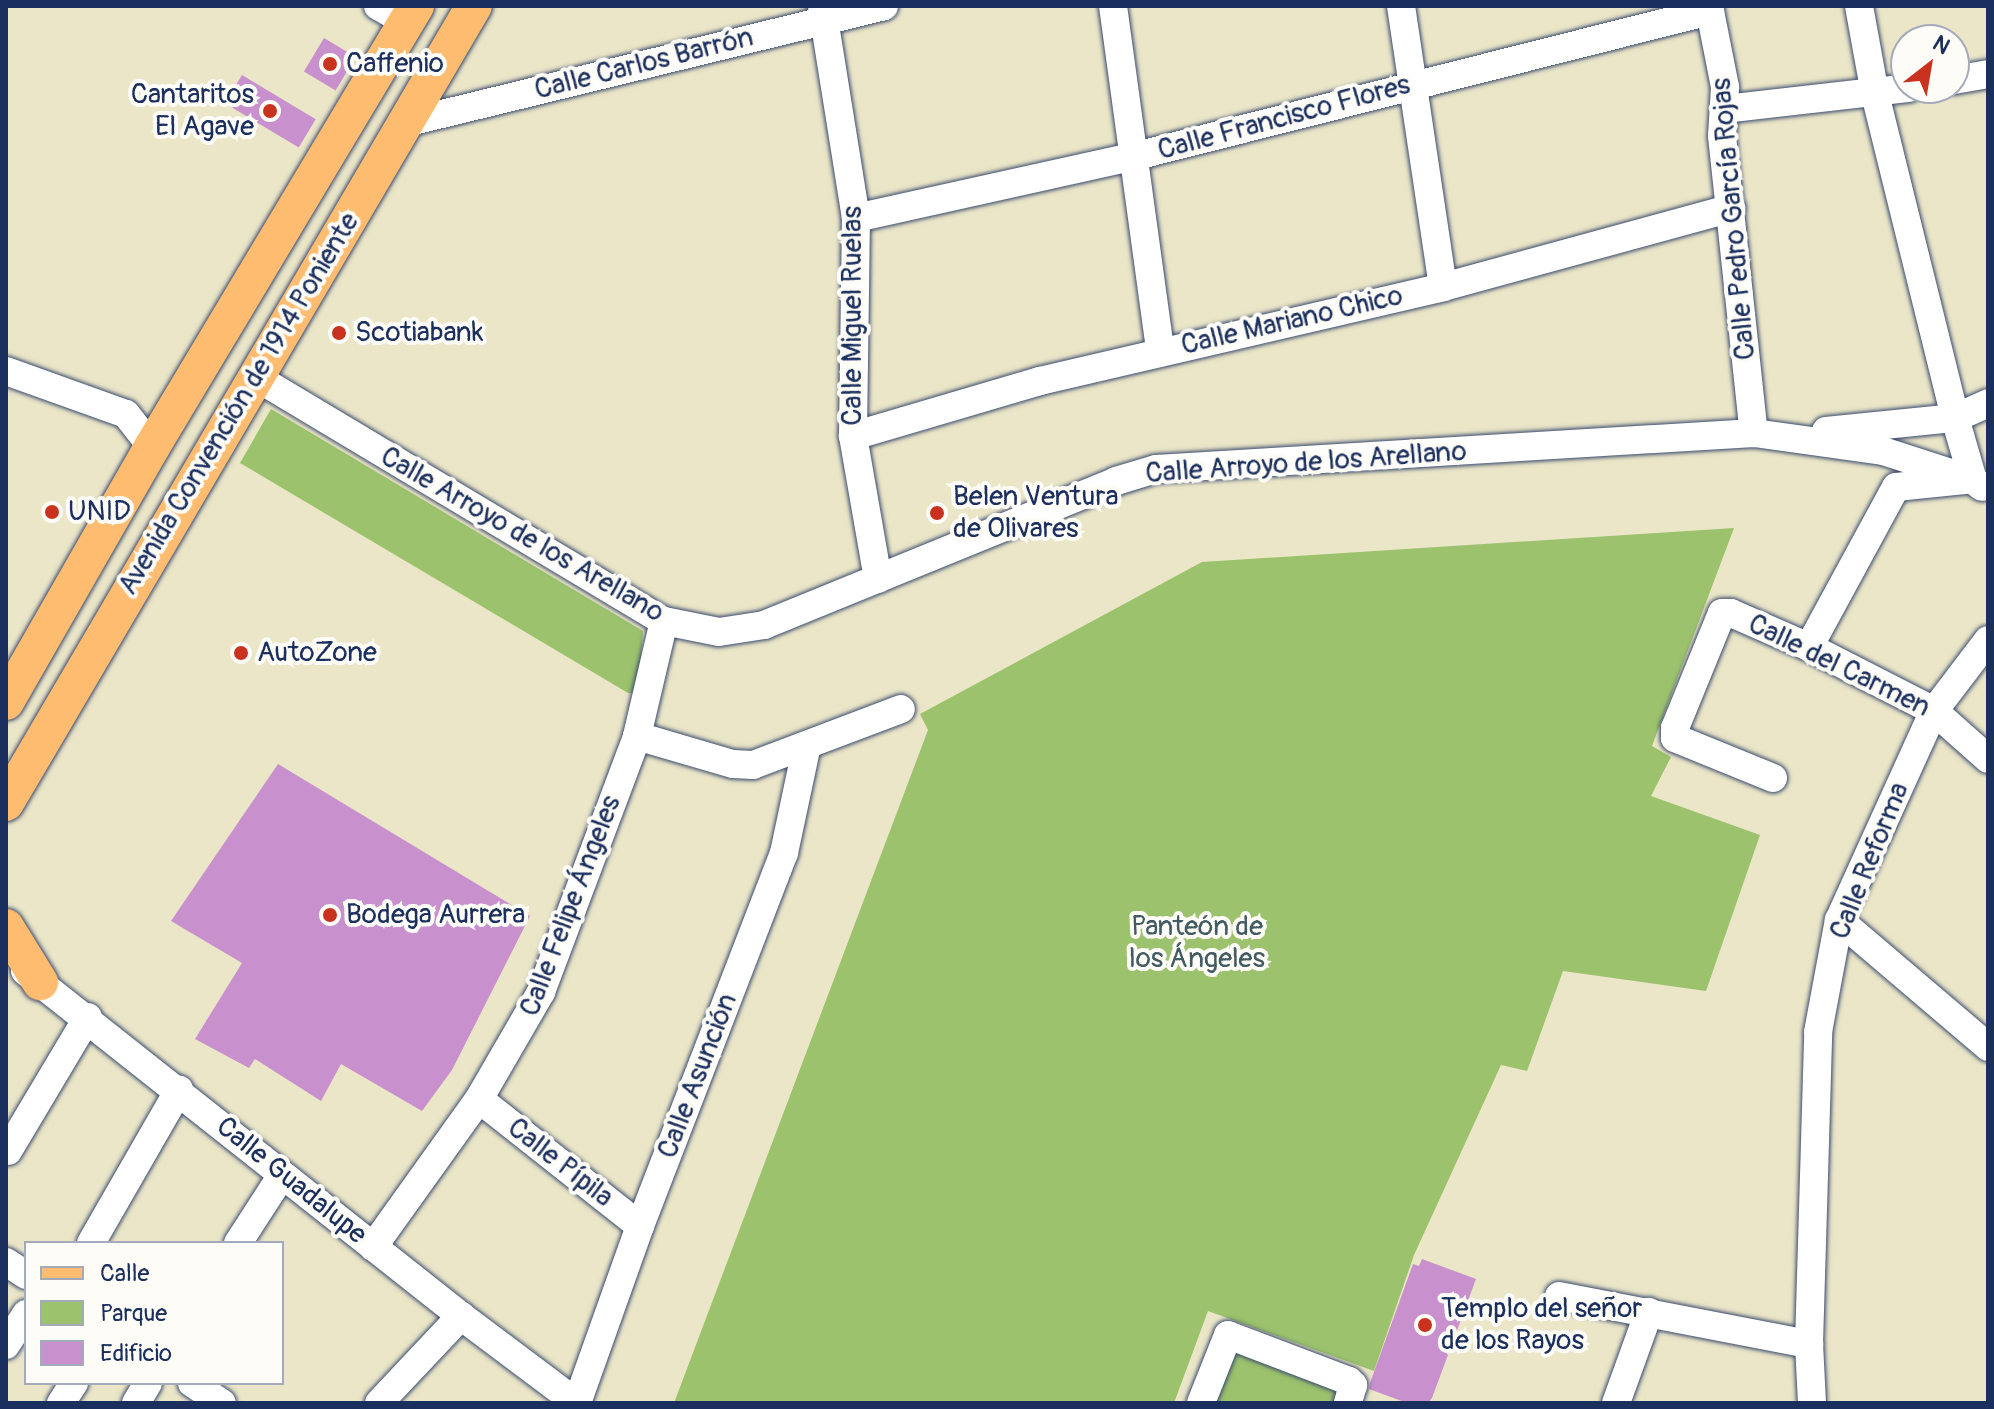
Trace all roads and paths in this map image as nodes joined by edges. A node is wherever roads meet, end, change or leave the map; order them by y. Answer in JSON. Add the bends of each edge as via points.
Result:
{"nodes":[{"id":1,"x":474,"y":6,"type":"edge"},
{"id":2,"x":884,"y":6,"type":"edge"},
{"id":3,"x":1113,"y":6,"type":"edge"},
{"id":4,"x":1401,"y":6,"type":"edge"},
{"id":5,"x":1859,"y":6,"type":"edge"},
{"id":6,"x":1709,"y":9,"type":"edge"},
{"id":7,"x":400,"y":11,"type":"edge"},
{"id":8,"x":823,"y":13,"type":"edge"},
{"id":9,"x":1414,"y":83,"type":"junction"},
{"id":10,"x":1890,"y":91,"type":"edge"},
{"id":11,"x":1875,"y":94,"type":"junction"},
{"id":12,"x":1724,"y":109,"type":"junction"},
{"id":13,"x":405,"y":123,"type":"junction"},
{"id":14,"x":1136,"y":156,"type":"junction"},
{"id":15,"x":1731,"y":208,"type":"junction"},
{"id":16,"x":856,"y":218,"type":"junction"},
{"id":17,"x":1443,"y":287,"type":"junction"},
{"id":18,"x":1160,"y":350,"type":"junction"},
{"id":19,"x":6,"y":371,"type":"edge"},
{"id":20,"x":254,"y":376,"type":"junction"},
{"id":21,"x":179,"y":403,"type":"junction"},
{"id":22,"x":1988,"y":403,"type":"edge"},
{"id":23,"x":126,"y":414,"type":"junction"},
{"id":24,"x":1955,"y":418,"type":"junction"},
{"id":25,"x":1754,"y":433,"type":"junction"},
{"id":26,"x":1785,"y":435,"type":"junction"},
{"id":27,"x":853,"y":436,"type":"junction"},
{"id":28,"x":152,"y":447,"type":"junction"},
{"id":29,"x":1980,"y":485,"type":"edge"},
{"id":30,"x":878,"y":579,"type":"junction"},
{"id":31,"x":664,"y":621,"type":"junction"},
{"id":32,"x":1988,"y":640,"type":"edge"},
{"id":33,"x":1809,"y":647,"type":"junction"},
{"id":34,"x":6,"y":702,"type":"edge"},
{"id":35,"x":901,"y":709,"type":"dead end"},
{"id":36,"x":1934,"y":711,"type":"junction"},
{"id":37,"x":637,"y":736,"type":"junction"},
{"id":38,"x":807,"y":745,"type":"junction"},
{"id":39,"x":1988,"y":759,"type":"edge"},
{"id":40,"x":1773,"y":778,"type":"dead end"},
{"id":41,"x":6,"y":803,"type":"edge"},
{"id":42,"x":1839,"y":920,"type":"junction"},
{"id":43,"x":6,"y":927,"type":"edge"},
{"id":44,"x":6,"y":956,"type":"edge"},
{"id":45,"x":40,"y":982,"type":"junction"},
{"id":46,"x":88,"y":1017,"type":"junction"},
{"id":47,"x":1988,"y":1047,"type":"edge"},
{"id":48,"x":179,"y":1090,"type":"junction"},
{"id":49,"x":479,"y":1099,"type":"junction"},
{"id":50,"x":8,"y":1151,"type":"dead end"},
{"id":51,"x":282,"y":1175,"type":"junction"},
{"id":52,"x":640,"y":1226,"type":"junction"},
{"id":53,"x":92,"y":1241,"type":"edge"},
{"id":54,"x":239,"y":1241,"type":"edge"},
{"id":55,"x":373,"y":1247,"type":"junction"},
{"id":56,"x":6,"y":1262,"type":"edge"},
{"id":57,"x":24,"y":1274,"type":"edge"},
{"id":58,"x":1559,"y":1296,"type":"dead end"},
{"id":59,"x":1649,"y":1312,"type":"junction"},
{"id":60,"x":461,"y":1316,"type":"junction"},
{"id":61,"x":24,"y":1317,"type":"edge"},
{"id":62,"x":1809,"y":1344,"type":"junction"},
{"id":63,"x":6,"y":1345,"type":"edge"},
{"id":64,"x":73,"y":1385,"type":"edge"},
{"id":65,"x":147,"y":1385,"type":"edge"},
{"id":66,"x":195,"y":1385,"type":"edge"},
{"id":67,"x":61,"y":1403,"type":"edge"},
{"id":68,"x":136,"y":1403,"type":"edge"},
{"id":69,"x":222,"y":1403,"type":"edge"},
{"id":70,"x":379,"y":1403,"type":"edge"},
{"id":71,"x":577,"y":1403,"type":"edge"},
{"id":72,"x":1201,"y":1403,"type":"edge"},
{"id":73,"x":1348,"y":1403,"type":"edge"},
{"id":74,"x":1616,"y":1403,"type":"edge"},
{"id":75,"x":1812,"y":1403,"type":"edge"}],
"edges":[{"from":1,"to":13,"type":"main road","name":"Avenida Convención de 1914 Poniente"},
{"from":2,"to":8,"type":"street","name":"Calle Carlos Barrón"},
{"from":3,"to":14,"type":"street"},
{"from":4,"to":9,"type":"street"},
{"from":5,"to":11,"type":"street"},
{"from":6,"to":9,"type":"street","name":"Calle Francisco Flores"},
{"from":6,"to":12,"type":"street","name":"Calle Pedro García Rojas","via":[[1725,87]]},
{"from":7,"to":21,"type":"main road","name":"Avenida Convención de 1914 Poniente"},
{"from":8,"to":13,"type":"street","name":"Calle Carlos Barrón"},
{"from":8,"to":16,"type":"street","name":"Calle Miguel Ruelas"},
{"from":9,"to":14,"type":"street","name":"Calle Francisco Flores"},
{"from":9,"to":17,"type":"street"},
{"from":10,"to":11,"type":"street"},
{"from":11,"to":12,"type":"street"},
{"from":11,"to":24,"type":"street"},
{"from":12,"to":15,"type":"street","name":"Calle Pedro García Rojas"},
{"from":13,"to":20,"type":"main road","name":"Avenida Convención de 1914 Poniente"},
{"from":14,"to":16,"type":"street","name":"Calle Francisco Flores"},
{"from":14,"to":18,"type":"street"},
{"from":15,"to":17,"type":"street","name":"Calle Mariano Chico"},
{"from":15,"to":25,"type":"street","name":"Calle Pedro García Rojas"},
{"from":16,"to":27,"type":"street","name":"Calle Miguel Ruelas"},
{"from":17,"to":18,"type":"street","name":"Calle Mariano Chico"},
{"from":18,"to":27,"type":"street","name":"Calle Mariano Chico"},
{"from":19,"to":23,"type":"street"},
{"from":20,"to":31,"type":"street","name":"Calle Arroyo de los Arellano"},
{"from":20,"to":41,"type":"main road","name":"Avenida Convención de 1914 Poniente"},
{"from":21,"to":23,"type":"street"},
{"from":21,"to":28,"type":"main road","name":"Avenida Convención de 1914 Poniente"},
{"from":22,"to":24,"type":"street","name":"Calle Arroyo de los Arellano"},
{"from":23,"to":28,"type":"street"},
{"from":24,"to":26,"type":"street","name":"Calle Arroyo de los Arellano"},
{"from":24,"to":29,"type":"street"},
{"from":25,"to":26,"type":"street","name":"Calle Arroyo de los Arellano"},
{"from":25,"to":30,"type":"street","name":"Calle Arroyo de los Arellano","via":[[1156,469]]},
{"from":26,"to":29,"type":"street","name":"Calle Arroyo de los Arellano","via":[[1883,451]]},
{"from":27,"to":30,"type":"street","name":"Calle Miguel Ruelas"},
{"from":28,"to":34,"type":"main road","name":"Avenida Convención de 1914 Poniente"},
{"from":29,"to":33,"type":"street","via":[[1896,487]]},
{"from":30,"to":31,"type":"street","name":"Calle Arroyo de los Arellano","via":[[736,632]]},
{"from":31,"to":37,"type":"street","name":"Calle Felipe Ángeles"},
{"from":32,"to":36,"type":"street","name":"Calle Reforma"},
{"from":33,"to":36,"type":"street","name":"Calle del Carmen"},
{"from":33,"to":40,"type":"street","name":"Calle del Carmen","via":[[1722,613],[1675,728],[1675,738],[1684,744]]},
{"from":35,"to":38,"type":"street"},
{"from":36,"to":39,"type":"street","name":"Calle del Carmen"},
{"from":36,"to":42,"type":"street","name":"Calle Reforma"},
{"from":37,"to":38,"type":"street","via":[[733,764],[753,765]]},
{"from":37,"to":49,"type":"street","name":"Calle Felipe Ángeles","via":[[541,992]]},
{"from":38,"to":52,"type":"street","name":"Calle Asunción","via":[[784,853]]},
{"from":42,"to":47,"type":"street"},
{"from":42,"to":62,"type":"street","name":"Calle Reforma","via":[[1818,1032]]},
{"from":43,"to":45,"type":"main road"},
{"from":44,"to":45,"type":"street","name":"Calle Guadalupe"},
{"from":45,"to":46,"type":"street","name":"Calle Guadalupe"},
{"from":46,"to":48,"type":"street","name":"Calle Guadalupe"},
{"from":46,"to":50,"type":"street"},
{"from":48,"to":51,"type":"street","name":"Calle Guadalupe"},
{"from":48,"to":53,"type":"street"},
{"from":49,"to":52,"type":"street","name":"Calle Pípila"},
{"from":49,"to":55,"type":"street","name":"Calle Felipe Ángeles"},
{"from":51,"to":54,"type":"street"},
{"from":51,"to":55,"type":"street","name":"Calle Guadalupe"},
{"from":52,"to":71,"type":"street","name":"Calle Asunción"},
{"from":55,"to":60,"type":"street","name":"Calle Guadalupe"},
{"from":56,"to":57,"type":"street"},
{"from":58,"to":59,"type":"street"},
{"from":59,"to":62,"type":"street"},
{"from":59,"to":74,"type":"street"},
{"from":60,"to":70,"type":"street"},
{"from":60,"to":71,"type":"street","name":"Calle Guadalupe"},
{"from":61,"to":63,"type":"street"},
{"from":62,"to":75,"type":"street","name":"Calle Reforma"},
{"from":64,"to":67,"type":"street"},
{"from":65,"to":68,"type":"street"},
{"from":66,"to":69,"type":"street"},
{"from":72,"to":73,"type":"street","via":[[1225,1339],[1232,1335],[1349,1381],[1353,1389]]}]}
